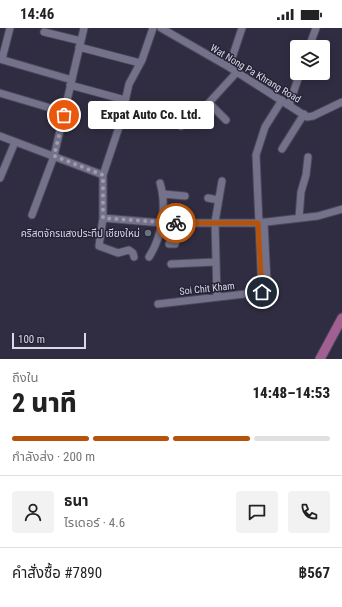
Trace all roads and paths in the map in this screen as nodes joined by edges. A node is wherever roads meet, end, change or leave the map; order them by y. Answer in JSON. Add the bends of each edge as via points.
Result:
{"nodes":[{"id":1,"x":10,"y":28,"type":"edge"},
{"id":2,"x":84,"y":28,"type":"edge"},
{"id":3,"x":153,"y":28,"type":"edge"},
{"id":4,"x":161,"y":28,"type":"edge"},
{"id":5,"x":242,"y":28,"type":"edge"},
{"id":6,"x":316,"y":28,"type":"edge"},
{"id":7,"x":44,"y":32,"type":"dead end"},
{"id":8,"x":312,"y":40,"type":"edge"},
{"id":9,"x":80,"y":44,"type":"junction"},
{"id":10,"x":1,"y":59,"type":"edge"},
{"id":11,"x":140,"y":63,"type":"junction"},
{"id":12,"x":229,"y":67,"type":"junction"},
{"id":13,"x":237,"y":72,"type":"junction"},
{"id":14,"x":298,"y":80,"type":"edge"},
{"id":15,"x":71,"y":83,"type":"junction"},
{"id":16,"x":0,"y":94,"type":"edge"},
{"id":17,"x":125,"y":100,"type":"junction"},
{"id":18,"x":282,"y":100,"type":"junction"},
{"id":19,"x":342,"y":102,"type":"edge"},
{"id":20,"x":209,"y":103,"type":"junction"},
{"id":21,"x":289,"y":105,"type":"junction"},
{"id":22,"x":64,"y":112,"type":"junction"},
{"id":23,"x":304,"y":114,"type":"junction"},
{"id":24,"x":226,"y":120,"type":"dead end"},
{"id":25,"x":181,"y":126,"type":"dead end"},
{"id":26,"x":0,"y":136,"type":"edge"},
{"id":27,"x":15,"y":142,"type":"junction"},
{"id":28,"x":282,"y":149,"type":"dead end"},
{"id":29,"x":54,"y":156,"type":"junction"},
{"id":30,"x":308,"y":157,"type":"dead end"},
{"id":31,"x":103,"y":175,"type":"junction"},
{"id":32,"x":0,"y":178,"type":"edge"},
{"id":33,"x":222,"y":181,"type":"dead end"},
{"id":34,"x":160,"y":183,"type":"dead end"},
{"id":35,"x":163,"y":194,"type":"junction"},
{"id":36,"x":185,"y":196,"type":"dead end"},
{"id":37,"x":208,"y":198,"type":"dead end"},
{"id":38,"x":218,"y":200,"type":"junction"},
{"id":39,"x":342,"y":209,"type":"edge"},
{"id":40,"x":32,"y":215,"type":"dead end"},
{"id":41,"x":103,"y":218,"type":"junction"},
{"id":42,"x":299,"y":218,"type":"junction"},
{"id":43,"x":215,"y":222,"type":"junction"},
{"id":44,"x":162,"y":223,"type":"junction"},
{"id":45,"x":179,"y":223,"type":"junction"},
{"id":46,"x":261,"y":223,"type":"junction"},
{"id":47,"x":169,"y":244,"type":"dead end"},
{"id":48,"x":134,"y":257,"type":"dead end"},
{"id":49,"x":149,"y":257,"type":"dead end"},
{"id":50,"x":215,"y":262,"type":"junction"},
{"id":51,"x":171,"y":264,"type":"dead end"},
{"id":52,"x":267,"y":282,"type":"dead end"},
{"id":53,"x":217,"y":298,"type":"junction"},
{"id":54,"x":158,"y":304,"type":"dead end"},
{"id":55,"x":342,"y":318,"type":"edge"},
{"id":56,"x":320,"y":359,"type":"edge"}],
"edges":[{"from":1,"to":10,"type":"street"},
{"from":2,"to":9,"type":"street"},
{"from":3,"to":11,"type":"street"},
{"from":4,"to":12,"type":"street","name":"Wat Nong Pa Khrang Road"},
{"from":5,"to":12,"type":"street"},
{"from":6,"to":8,"type":"street"},
{"from":7,"to":9,"type":"street"},
{"from":9,"to":11,"type":"street"},
{"from":9,"to":15,"type":"street"},
{"from":10,"to":15,"type":"street"},
{"from":11,"to":17,"type":"street","via":[[132,76]]},
{"from":12,"to":13,"type":"street","name":"Wat Nong Pa Khrang Road"},
{"from":13,"to":18,"type":"street","name":"Wat Nong Pa Khrang Road"},
{"from":13,"to":20,"type":"street"},
{"from":14,"to":21,"type":"street"},
{"from":15,"to":17,"type":"street"},
{"from":15,"to":22,"type":"street"},
{"from":16,"to":22,"type":"street"},
{"from":17,"to":31,"type":"street"},
{"from":18,"to":21,"type":"street","name":"Wat Nong Pa Khrang Road"},
{"from":18,"to":46,"type":"street","via":[[265,127],[256,155]]},
{"from":19,"to":23,"type":"street","name":"Wat Nong Pa Khrang Road","via":[[313,116],[307,117]]},
{"from":20,"to":24,"type":"street"},
{"from":20,"to":25,"type":"street","via":[[195,118]]},
{"from":21,"to":23,"type":"street","name":"Wat Nong Pa Khrang Road"},
{"from":22,"to":29,"type":"street"},
{"from":23,"to":28,"type":"street"},
{"from":26,"to":27,"type":"street"},
{"from":27,"to":29,"type":"street"},
{"from":27,"to":32,"type":"street"},
{"from":29,"to":31,"type":"street"},
{"from":29,"to":40,"type":"street"},
{"from":30,"to":42,"type":"street"},
{"from":31,"to":41,"type":"street"},
{"from":33,"to":38,"type":"street"},
{"from":34,"to":35,"type":"street"},
{"from":35,"to":36,"type":"street"},
{"from":35,"to":44,"type":"street"},
{"from":37,"to":38,"type":"street"},
{"from":38,"to":43,"type":"street"},
{"from":39,"to":42,"type":"street"},
{"from":41,"to":44,"type":"street"},
{"from":41,"to":48,"type":"street","via":[[100,247],[118,253],[129,250]]},
{"from":42,"to":46,"type":"street"},
{"from":43,"to":45,"type":"street"},
{"from":43,"to":46,"type":"street"},
{"from":43,"to":50,"type":"street"},
{"from":44,"to":45,"type":"street"},
{"from":44,"to":49,"type":"street"},
{"from":45,"to":47,"type":"street","via":[[175,244]]},
{"from":46,"to":52,"type":"street"},
{"from":46,"to":53,"type":"street","name":"Soi Chit Kham","via":[[262,292]]},
{"from":50,"to":51,"type":"street"},
{"from":50,"to":53,"type":"street"},
{"from":53,"to":54,"type":"street","name":"Soi Chit Kham"},
{"from":55,"to":56,"type":"main road"}]}
